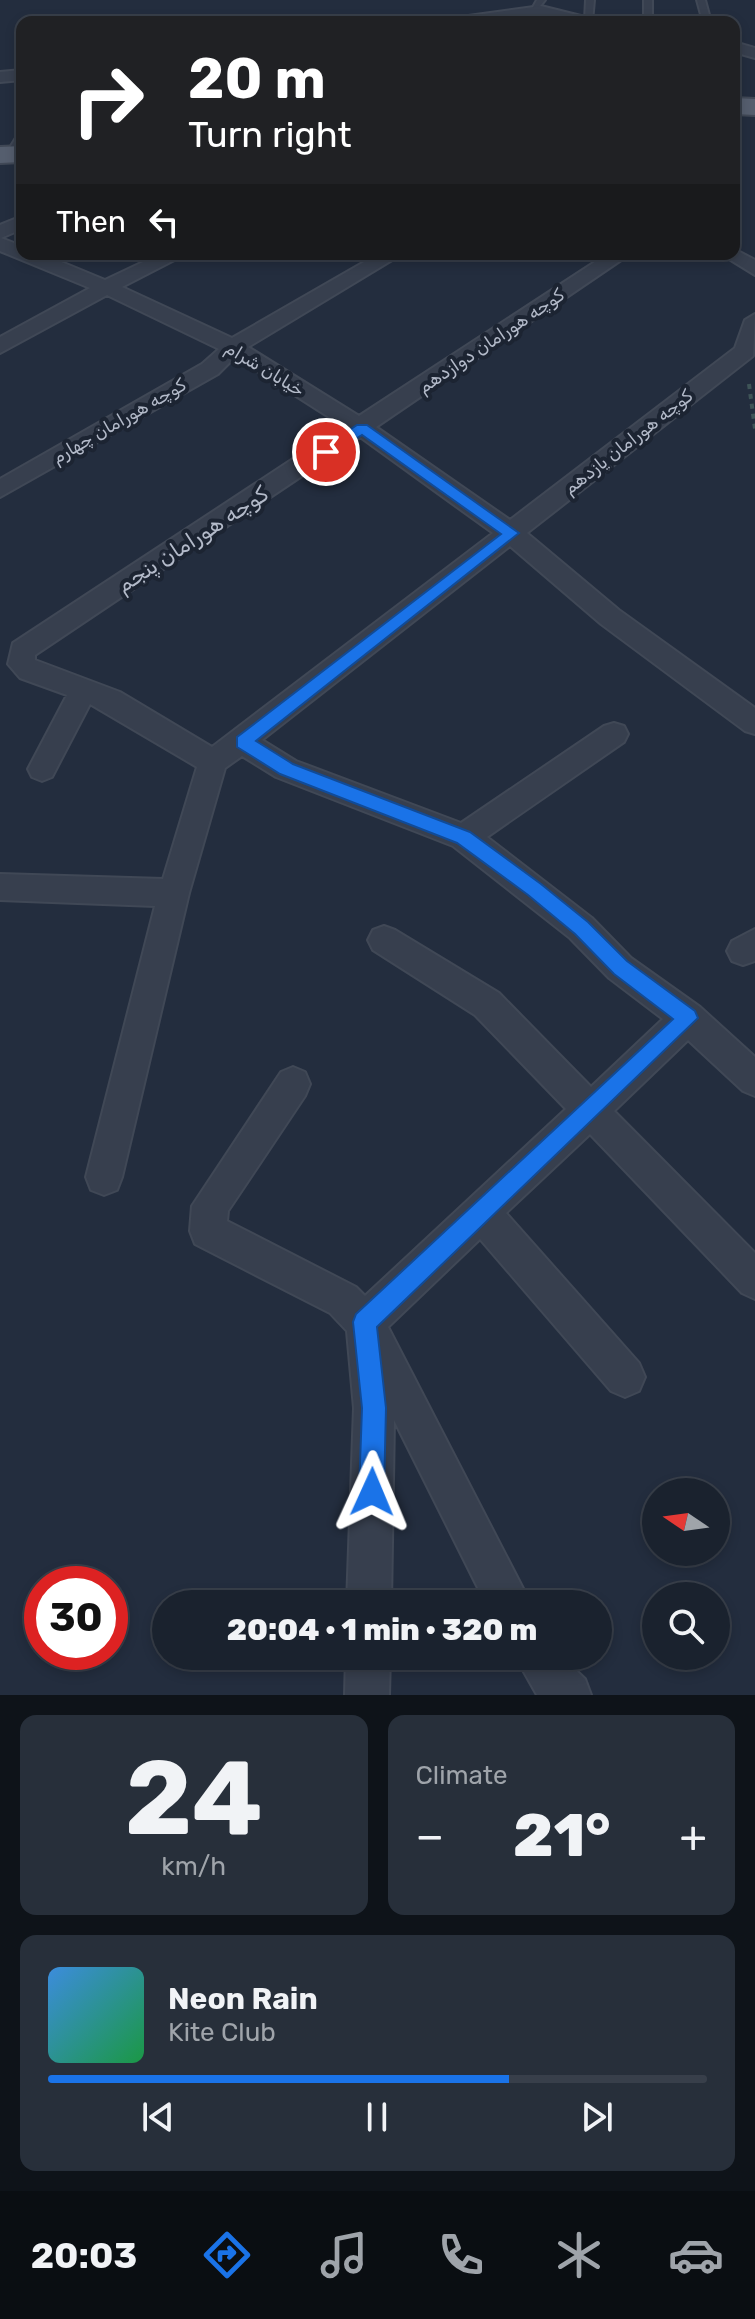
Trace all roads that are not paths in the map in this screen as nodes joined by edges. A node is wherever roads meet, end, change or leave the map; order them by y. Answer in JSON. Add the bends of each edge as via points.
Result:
{"nodes":[{"id":1,"x":508,"y":0,"type":"edge"},
{"id":2,"x":540,"y":7,"type":"edge"},
{"id":3,"x":493,"y":16,"type":"edge"},
{"id":4,"x":574,"y":16,"type":"edge"},
{"id":5,"x":39,"y":260,"type":"edge"},
{"id":6,"x":163,"y":260,"type":"edge"},
{"id":7,"x":382,"y":260,"type":"edge"},
{"id":8,"x":611,"y":260,"type":"edge"},
{"id":9,"x":106,"y":287,"type":"junction"},
{"id":10,"x":755,"y":320,"type":"edge"},
{"id":11,"x":0,"y":346,"type":"edge"},
{"id":12,"x":233,"y":347,"type":"junction"},
{"id":13,"x":362,"y":428,"type":"junction"},
{"id":14,"x":0,"y":489,"type":"edge"},
{"id":15,"x":511,"y":533,"type":"junction"},
{"id":16,"x":83,"y":691,"type":"junction"},
{"id":17,"x":755,"y":723,"type":"edge"},
{"id":18,"x":614,"y":734,"type":"dead end"},
{"id":19,"x":243,"y":742,"type":"junction"},
{"id":20,"x":213,"y":762,"type":"junction"},
{"id":21,"x":42,"y":769,"type":"dead end"},
{"id":22,"x":464,"y":837,"type":"junction"},
{"id":23,"x":0,"y":887,"type":"edge"},
{"id":24,"x":174,"y":893,"type":"junction"},
{"id":25,"x":384,"y":940,"type":"dead end"},
{"id":26,"x":688,"y":1018,"type":"junction"},
{"id":27,"x":755,"y":1079,"type":"edge"},
{"id":28,"x":293,"y":1084,"type":"dead end"},
{"id":29,"x":592,"y":1112,"type":"junction"},
{"id":30,"x":104,"y":1177,"type":"dead end"},
{"id":31,"x":480,"y":1211,"type":"junction"},
{"id":32,"x":755,"y":1280,"type":"edge"},
{"id":33,"x":365,"y":1322,"type":"junction"},
{"id":34,"x":625,"y":1377,"type":"dead end"},
{"id":35,"x":369,"y":1590,"type":"edge"},
{"id":36,"x":502,"y":1590,"type":"edge"},
{"id":37,"x":368,"y":1670,"type":"edge"},
{"id":38,"x":545,"y":1670,"type":"edge"},
{"id":39,"x":367,"y":1695,"type":"edge"},
{"id":40,"x":569,"y":1695,"type":"edge"}],
"edges":[{"from":1,"to":2,"type":"street"},
{"from":2,"to":3,"type":"street"},
{"from":2,"to":4,"type":"street"},
{"from":5,"to":9,"type":"street","name":"خیابان شرام"},
{"from":6,"to":9,"type":"street"},
{"from":7,"to":12,"type":"street","name":"کوچه هورامان چهارم"},
{"from":8,"to":13,"type":"street","name":"کوچه هورامان دوازدهم"},
{"from":9,"to":11,"type":"street"},
{"from":9,"to":12,"type":"street","name":"خیابان شرام"},
{"from":10,"to":15,"type":"street","name":"کوچه هورامان يازدهم","via":[[745,351]]},
{"from":12,"to":13,"type":"street","name":"خیابان شرام"},
{"from":12,"to":14,"type":"street","name":"کوچه هورامان چهارم","via":[[210,369]]},
{"from":13,"to":15,"type":"street","name":"خیابان شرام"},
{"from":13,"to":16,"type":"street","name":"کوچه هورامان پنجم","via":[[22,650],[21,664],[30,671]]},
{"from":15,"to":17,"type":"street","name":"خیابان شرام","via":[[610,617]]},
{"from":15,"to":19,"type":"street","name":"کوچه هورامان يازدهم"},
{"from":16,"to":20,"type":"street","via":[[110,700]]},
{"from":16,"to":21,"type":"street"},
{"from":18,"to":22,"type":"street"},
{"from":19,"to":20,"type":"street","name":"کوچه هورامان يازدهم"},
{"from":19,"to":22,"type":"street","via":[[286,769]]},
{"from":20,"to":24,"type":"street"},
{"from":22,"to":26,"type":"street","via":[[535,889],[620,968]]},
{"from":23,"to":24,"type":"street"},
{"from":24,"to":30,"type":"street"},
{"from":25,"to":29,"type":"street","via":[[487,1004]]},
{"from":26,"to":27,"type":"street"},
{"from":26,"to":29,"type":"street"},
{"from":28,"to":33,"type":"street","via":[[210,1206],[208,1231],[343,1300]]},
{"from":29,"to":31,"type":"street"},
{"from":29,"to":32,"type":"street"},
{"from":31,"to":33,"type":"street"},
{"from":31,"to":34,"type":"street"},
{"from":33,"to":35,"type":"street","via":[[374,1408]]},
{"from":33,"to":36,"type":"street"},
{"from":37,"to":39,"type":"street"},
{"from":38,"to":40,"type":"street"}]}
